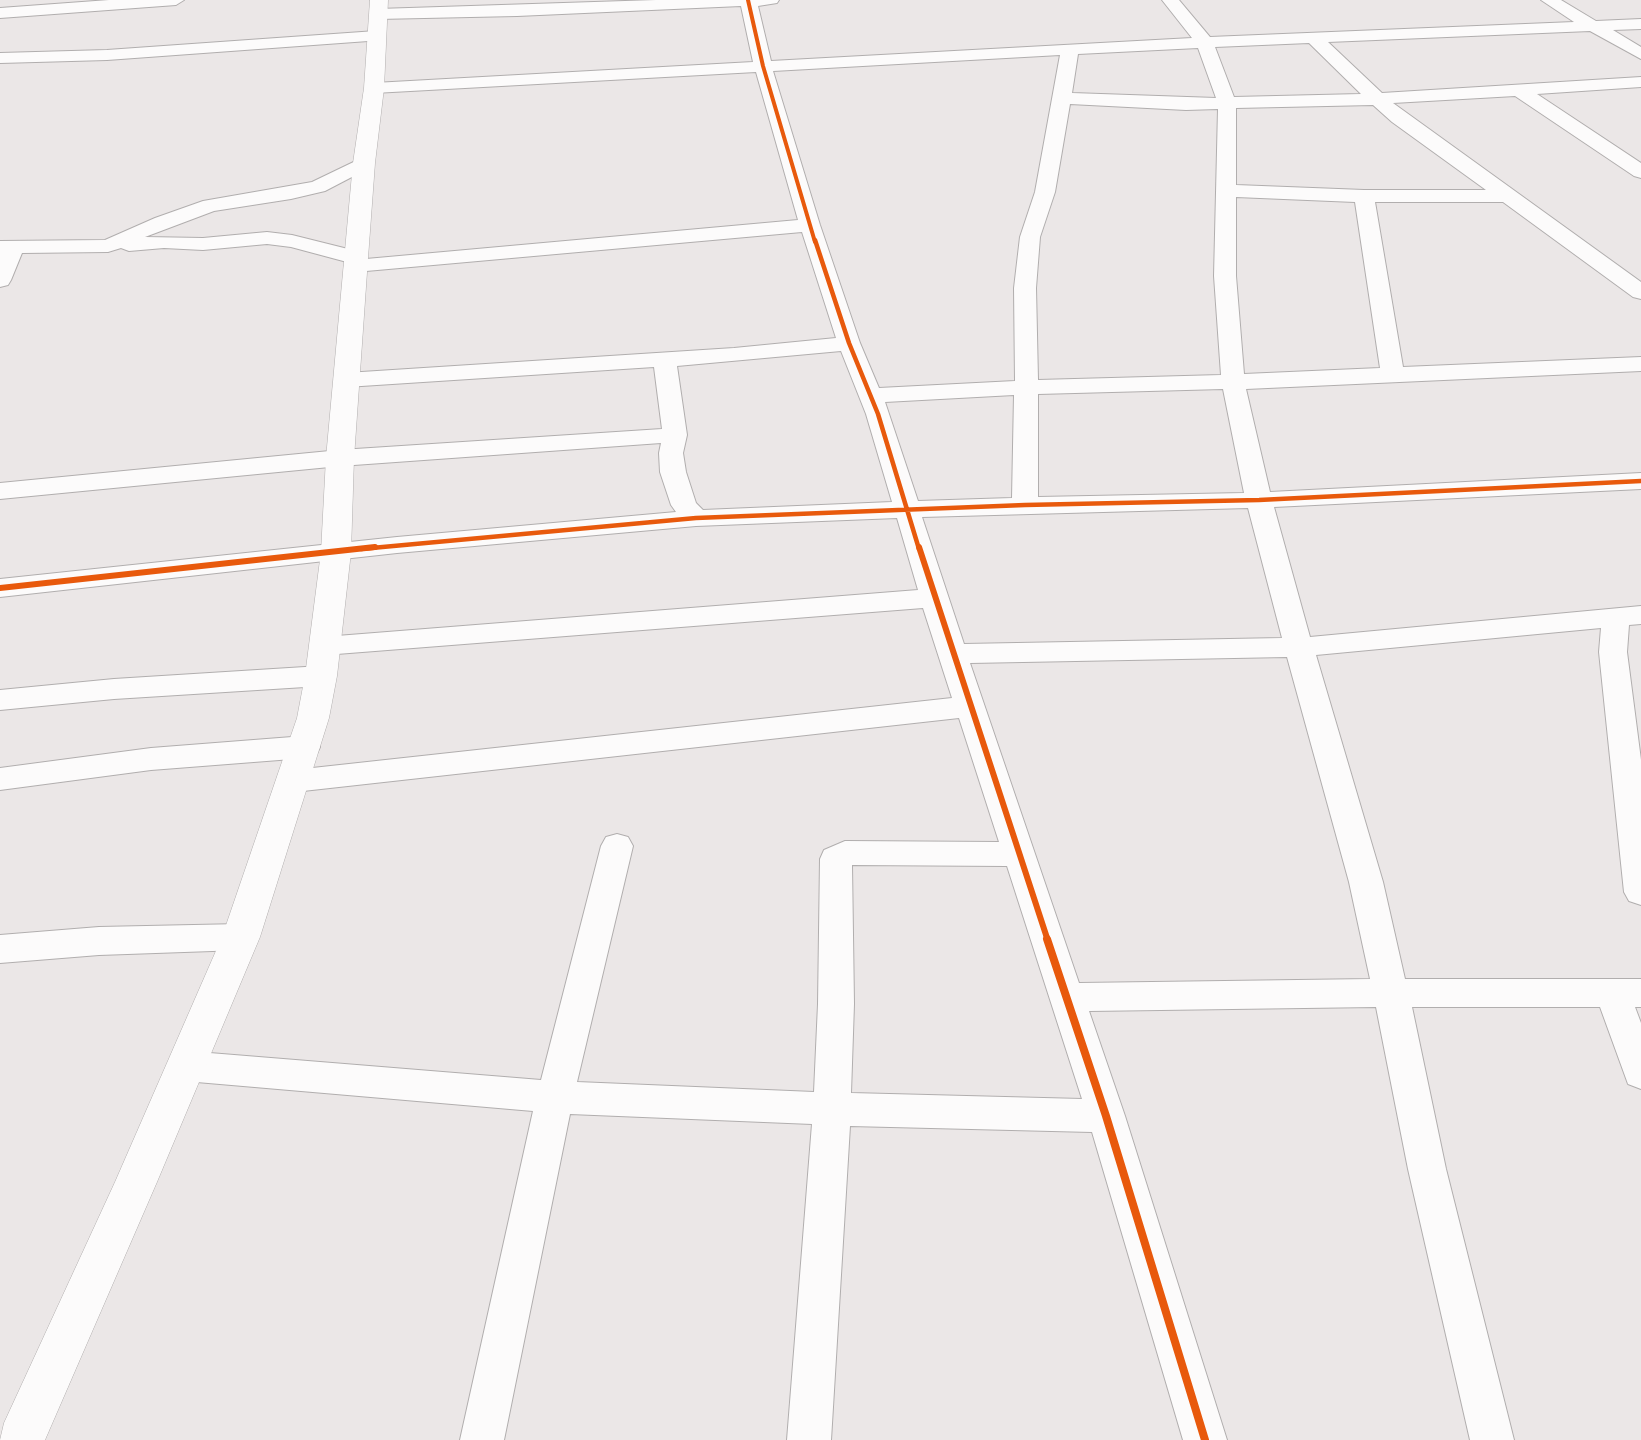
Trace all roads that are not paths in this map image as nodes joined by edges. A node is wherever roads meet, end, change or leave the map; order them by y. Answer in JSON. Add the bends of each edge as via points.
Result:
{"nodes":[{"id":1,"x":176,"y":0,"type":"edge"},
{"id":2,"x":1170,"y":0,"type":"edge"},
{"id":3,"x":1549,"y":0,"type":"edge"},
{"id":4,"x":756,"y":1,"type":"edge"},
{"id":5,"x":520,"y":6,"type":"edge"},
{"id":6,"x":0,"y":13,"type":"edge"},
{"id":7,"x":377,"y":16,"type":"edge"},
{"id":8,"x":1641,"y":24,"type":"edge"},
{"id":9,"x":1596,"y":26,"type":"junction"},
{"id":10,"x":1314,"y":38,"type":"junction"},
{"id":11,"x":1205,"y":42,"type":"junction"},
{"id":12,"x":1070,"y":50,"type":"junction"},
{"id":13,"x":1641,"y":54,"type":"edge"},
{"id":14,"x":0,"y":58,"type":"edge"},
{"id":15,"x":763,"y":66,"type":"junction"},
{"id":16,"x":1641,"y":82,"type":"edge"},
{"id":17,"x":374,"y":88,"type":"junction"},
{"id":18,"x":1517,"y":89,"type":"junction"},
{"id":19,"x":1063,"y":98,"type":"junction"},
{"id":20,"x":1376,"y":99,"type":"junction"},
{"id":21,"x":1227,"y":103,"type":"junction"},
{"id":22,"x":364,"y":163,"type":"junction"},
{"id":23,"x":1641,"y":172,"type":"edge"},
{"id":24,"x":1225,"y":191,"type":"junction"},
{"id":25,"x":1365,"y":196,"type":"junction"},
{"id":26,"x":1510,"y":196,"type":"junction"},
{"id":27,"x":810,"y":225,"type":"junction"},
{"id":28,"x":108,"y":246,"type":"junction"},
{"id":29,"x":7,"y":247,"type":"edge"},
{"id":30,"x":355,"y":262,"type":"junction"},
{"id":31,"x":0,"y":280,"type":"edge"},
{"id":32,"x":1641,"y":292,"type":"edge"},
{"id":33,"x":849,"y":343,"type":"junction"},
{"id":34,"x":665,"y":360,"type":"junction"},
{"id":35,"x":1641,"y":364,"type":"edge"},
{"id":36,"x":1393,"y":375,"type":"junction"},
{"id":37,"x":346,"y":380,"type":"junction"},
{"id":38,"x":1233,"y":382,"type":"junction"},
{"id":39,"x":1026,"y":387,"type":"junction"},
{"id":40,"x":872,"y":396,"type":"junction"},
{"id":41,"x":675,"y":435,"type":"junction"},
{"id":42,"x":340,"y":458,"type":"junction"},
{"id":43,"x":1641,"y":482,"type":"edge"},
{"id":44,"x":0,"y":491,"type":"edge"},
{"id":45,"x":1259,"y":500,"type":"junction"},
{"id":46,"x":1025,"y":505,"type":"junction"},
{"id":47,"x":907,"y":508,"type":"junction"},
{"id":48,"x":696,"y":518,"type":"junction"},
{"id":49,"x":336,"y":552,"type":"junction"},
{"id":50,"x":0,"y":588,"type":"edge"},
{"id":51,"x":934,"y":598,"type":"junction"},
{"id":52,"x":1629,"y":616,"type":"edge"},
{"id":53,"x":1300,"y":647,"type":"junction"},
{"id":54,"x":954,"y":654,"type":"junction"},
{"id":55,"x":322,"y":661,"type":"junction"},
{"id":56,"x":0,"y":700,"type":"edge"},
{"id":57,"x":971,"y":706,"type":"junction"},
{"id":58,"x":305,"y":747,"type":"junction"},
{"id":59,"x":0,"y":779,"type":"edge"},
{"id":60,"x":294,"y":781,"type":"junction"},
{"id":61,"x":617,"y":846,"type":"dead end"},
{"id":62,"x":1020,"y":854,"type":"junction"},
{"id":63,"x":1641,"y":892,"type":"edge"},
{"id":64,"x":241,"y":937,"type":"junction"},
{"id":65,"x":0,"y":948,"type":"edge"},
{"id":66,"x":1391,"y":993,"type":"junction"},
{"id":67,"x":1627,"y":994,"type":"edge"},
{"id":68,"x":1068,"y":997,"type":"junction"},
{"id":69,"x":185,"y":1066,"type":"junction"},
{"id":70,"x":1641,"y":1073,"type":"edge"},
{"id":71,"x":555,"y":1097,"type":"junction"},
{"id":72,"x":832,"y":1109,"type":"junction"},
{"id":73,"x":1107,"y":1116,"type":"junction"},
{"id":74,"x":21,"y":1440,"type":"edge"},
{"id":75,"x":482,"y":1440,"type":"edge"},
{"id":76,"x":809,"y":1440,"type":"edge"},
{"id":77,"x":1205,"y":1440,"type":"edge"},
{"id":78,"x":1492,"y":1440,"type":"edge"}],
"edges":[{"from":1,"to":6,"type":"street"},
{"from":2,"to":11,"type":"street"},
{"from":3,"to":9,"type":"street"},
{"from":4,"to":5,"type":"street"},
{"from":4,"to":15,"type":"street"},
{"from":5,"to":7,"type":"street"},
{"from":7,"to":14,"type":"street","via":[[107,55]]},
{"from":7,"to":17,"type":"street"},
{"from":8,"to":9,"type":"street"},
{"from":9,"to":10,"type":"street"},
{"from":9,"to":13,"type":"street"},
{"from":10,"to":11,"type":"street"},
{"from":10,"to":20,"type":"street"},
{"from":11,"to":12,"type":"street"},
{"from":11,"to":21,"type":"street"},
{"from":12,"to":15,"type":"street"},
{"from":12,"to":19,"type":"street"},
{"from":15,"to":17,"type":"street"},
{"from":15,"to":27,"type":"street"},
{"from":16,"to":18,"type":"street"},
{"from":17,"to":22,"type":"street"},
{"from":18,"to":20,"type":"street"},
{"from":18,"to":23,"type":"street"},
{"from":19,"to":21,"type":"street"},
{"from":19,"to":39,"type":"street","via":[[1045,192],[1030,237],[1025,288]]},
{"from":20,"to":21,"type":"street"},
{"from":20,"to":26,"type":"street"},
{"from":21,"to":24,"type":"street"},
{"from":22,"to":28,"type":"street","via":[[318,187],[210,205]]},
{"from":22,"to":30,"type":"street"},
{"from":24,"to":25,"type":"street"},
{"from":24,"to":38,"type":"street","via":[[1225,276]]},
{"from":25,"to":26,"type":"street"},
{"from":25,"to":36,"type":"street"},
{"from":26,"to":32,"type":"street"},
{"from":27,"to":30,"type":"street"},
{"from":27,"to":33,"type":"street"},
{"from":28,"to":29,"type":"street"},
{"from":28,"to":30,"type":"street","via":[[267,238],[292,241]]},
{"from":29,"to":31,"type":"street"},
{"from":30,"to":37,"type":"street"},
{"from":33,"to":34,"type":"street"},
{"from":33,"to":40,"type":"street"},
{"from":34,"to":37,"type":"street"},
{"from":34,"to":41,"type":"street"},
{"from":35,"to":36,"type":"street"},
{"from":36,"to":38,"type":"street"},
{"from":37,"to":42,"type":"street"},
{"from":38,"to":39,"type":"street"},
{"from":38,"to":45,"type":"street"},
{"from":39,"to":40,"type":"street"},
{"from":39,"to":46,"type":"street"},
{"from":40,"to":47,"type":"street"},
{"from":41,"to":42,"type":"street"},
{"from":41,"to":48,"type":"street","via":[[673,472],[684,506]]},
{"from":42,"to":44,"type":"street"},
{"from":42,"to":49,"type":"street"},
{"from":43,"to":45,"type":"street"},
{"from":45,"to":46,"type":"street"},
{"from":45,"to":53,"type":"street"},
{"from":46,"to":47,"type":"street"},
{"from":47,"to":48,"type":"street"},
{"from":47,"to":51,"type":"street"},
{"from":48,"to":49,"type":"street"},
{"from":49,"to":50,"type":"street"},
{"from":49,"to":55,"type":"street"},
{"from":51,"to":54,"type":"street"},
{"from":51,"to":55,"type":"street"},
{"from":52,"to":53,"type":"street"},
{"from":52,"to":63,"type":"street","via":[[1613,652]]},
{"from":53,"to":54,"type":"street"},
{"from":53,"to":66,"type":"street","via":[[1366,882]]},
{"from":54,"to":57,"type":"street"},
{"from":55,"to":56,"type":"street"},
{"from":55,"to":58,"type":"street"},
{"from":57,"to":60,"type":"street"},
{"from":57,"to":62,"type":"street"},
{"from":58,"to":59,"type":"street","via":[[151,759]]},
{"from":58,"to":60,"type":"street"},
{"from":60,"to":64,"type":"street"},
{"from":61,"to":71,"type":"street"},
{"from":62,"to":68,"type":"street"},
{"from":62,"to":72,"type":"street","via":[[845,853],[836,859]]},
{"from":64,"to":65,"type":"street"},
{"from":64,"to":69,"type":"street"},
{"from":66,"to":67,"type":"street"},
{"from":66,"to":68,"type":"street"},
{"from":66,"to":78,"type":"street","via":[[1427,1169]]},
{"from":67,"to":70,"type":"street"},
{"from":68,"to":73,"type":"street"},
{"from":69,"to":71,"type":"street"},
{"from":69,"to":74,"type":"street"},
{"from":71,"to":72,"type":"street"},
{"from":71,"to":75,"type":"street"},
{"from":72,"to":73,"type":"street"},
{"from":72,"to":76,"type":"street"},
{"from":73,"to":77,"type":"street"}]}
